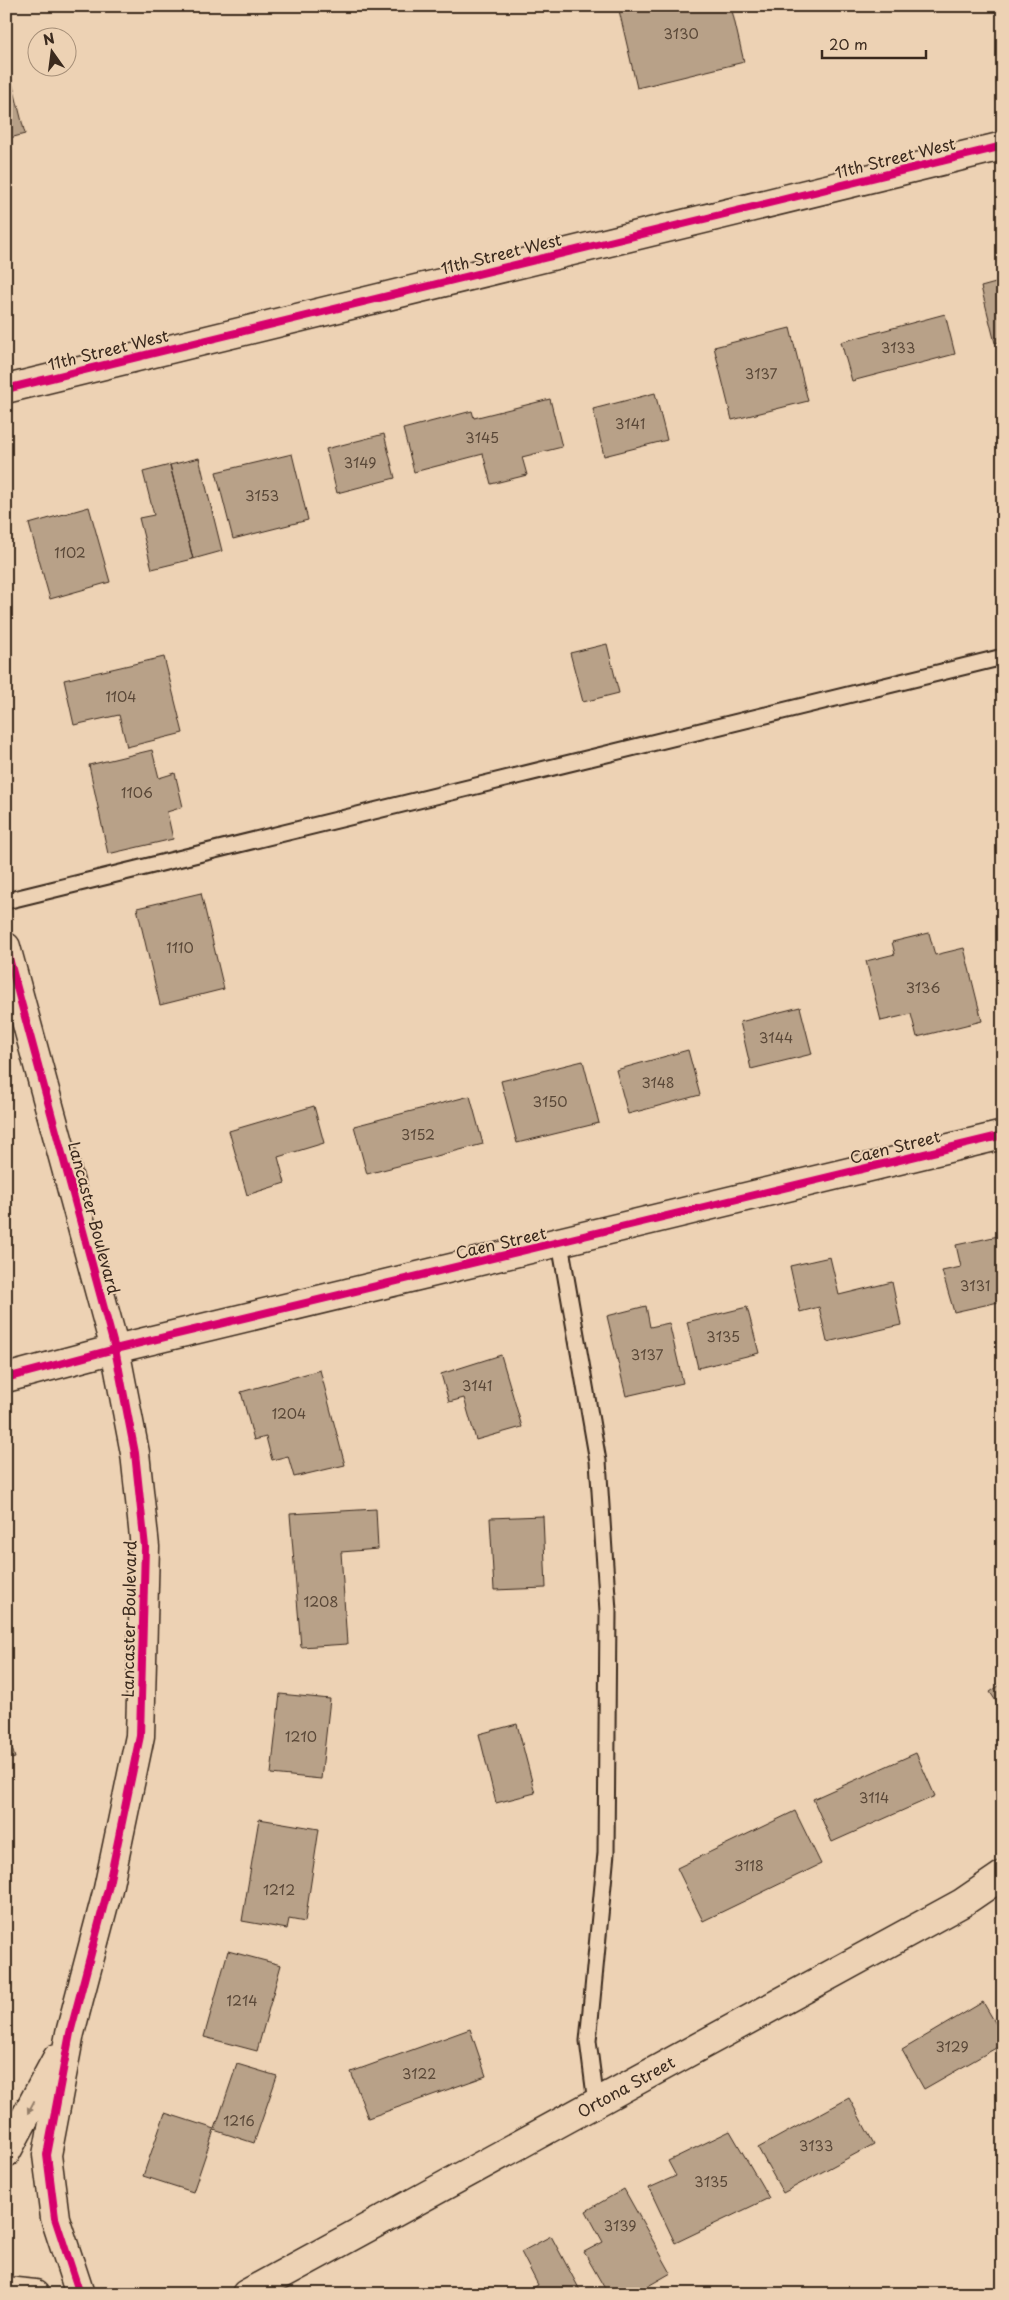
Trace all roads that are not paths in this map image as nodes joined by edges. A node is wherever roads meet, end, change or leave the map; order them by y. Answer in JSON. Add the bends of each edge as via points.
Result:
{"nodes":[{"id":1,"x":1003,"y":146,"type":"edge"},
{"id":2,"x":6,"y":389,"type":"edge"},
{"id":3,"x":1003,"y":657,"type":"edge"},
{"id":4,"x":6,"y":901,"type":"edge"},
{"id":5,"x":6,"y":947,"type":"edge"},
{"id":6,"x":1003,"y":1135,"type":"edge"},
{"id":7,"x":560,"y":1243,"type":"junction"},
{"id":8,"x":115,"y":1348,"type":"junction"},
{"id":9,"x":6,"y":1378,"type":"edge"},
{"id":10,"x":1003,"y":1875,"type":"edge"},
{"id":11,"x":70,"y":2033,"type":"junction"},
{"id":12,"x":596,"y":2103,"type":"junction"},
{"id":13,"x":6,"y":2153,"type":"edge"},
{"id":14,"x":6,"y":2291,"type":"edge"},
{"id":15,"x":35,"y":2294,"type":"edge"},
{"id":16,"x":80,"y":2294,"type":"edge"},
{"id":17,"x":246,"y":2294,"type":"edge"}],
"edges":[{"from":1,"to":2,"type":"street","name":"11th Street West"},
{"from":3,"to":4,"type":"lane"},
{"from":5,"to":8,"type":"street","name":"Lancaster Boulevard"},
{"from":6,"to":7,"type":"street","name":"Caen Street"},
{"from":7,"to":8,"type":"street","name":"Caen Street"},
{"from":7,"to":12,"type":"lane","via":[[598,1461],[608,1611],[606,1853],[588,2041]]},
{"from":8,"to":9,"type":"street","name":"Caen Street"},
{"from":8,"to":11,"type":"street","name":"Lancaster Boulevard","via":[[135,1453],[145,1547],[140,1736],[108,1889]]},
{"from":10,"to":12,"type":"street","name":"Ortona Street","via":[[962,1902]]},
{"from":11,"to":13,"type":"street","name":"Lancaster Boulevard","one_way":true},
{"from":11,"to":16,"type":"street","name":"Lancaster Boulevard","via":[[47,2155],[55,2218]]},
{"from":12,"to":17,"type":"street","name":"Ortona Street"},
{"from":14,"to":15,"type":"street"}]}
